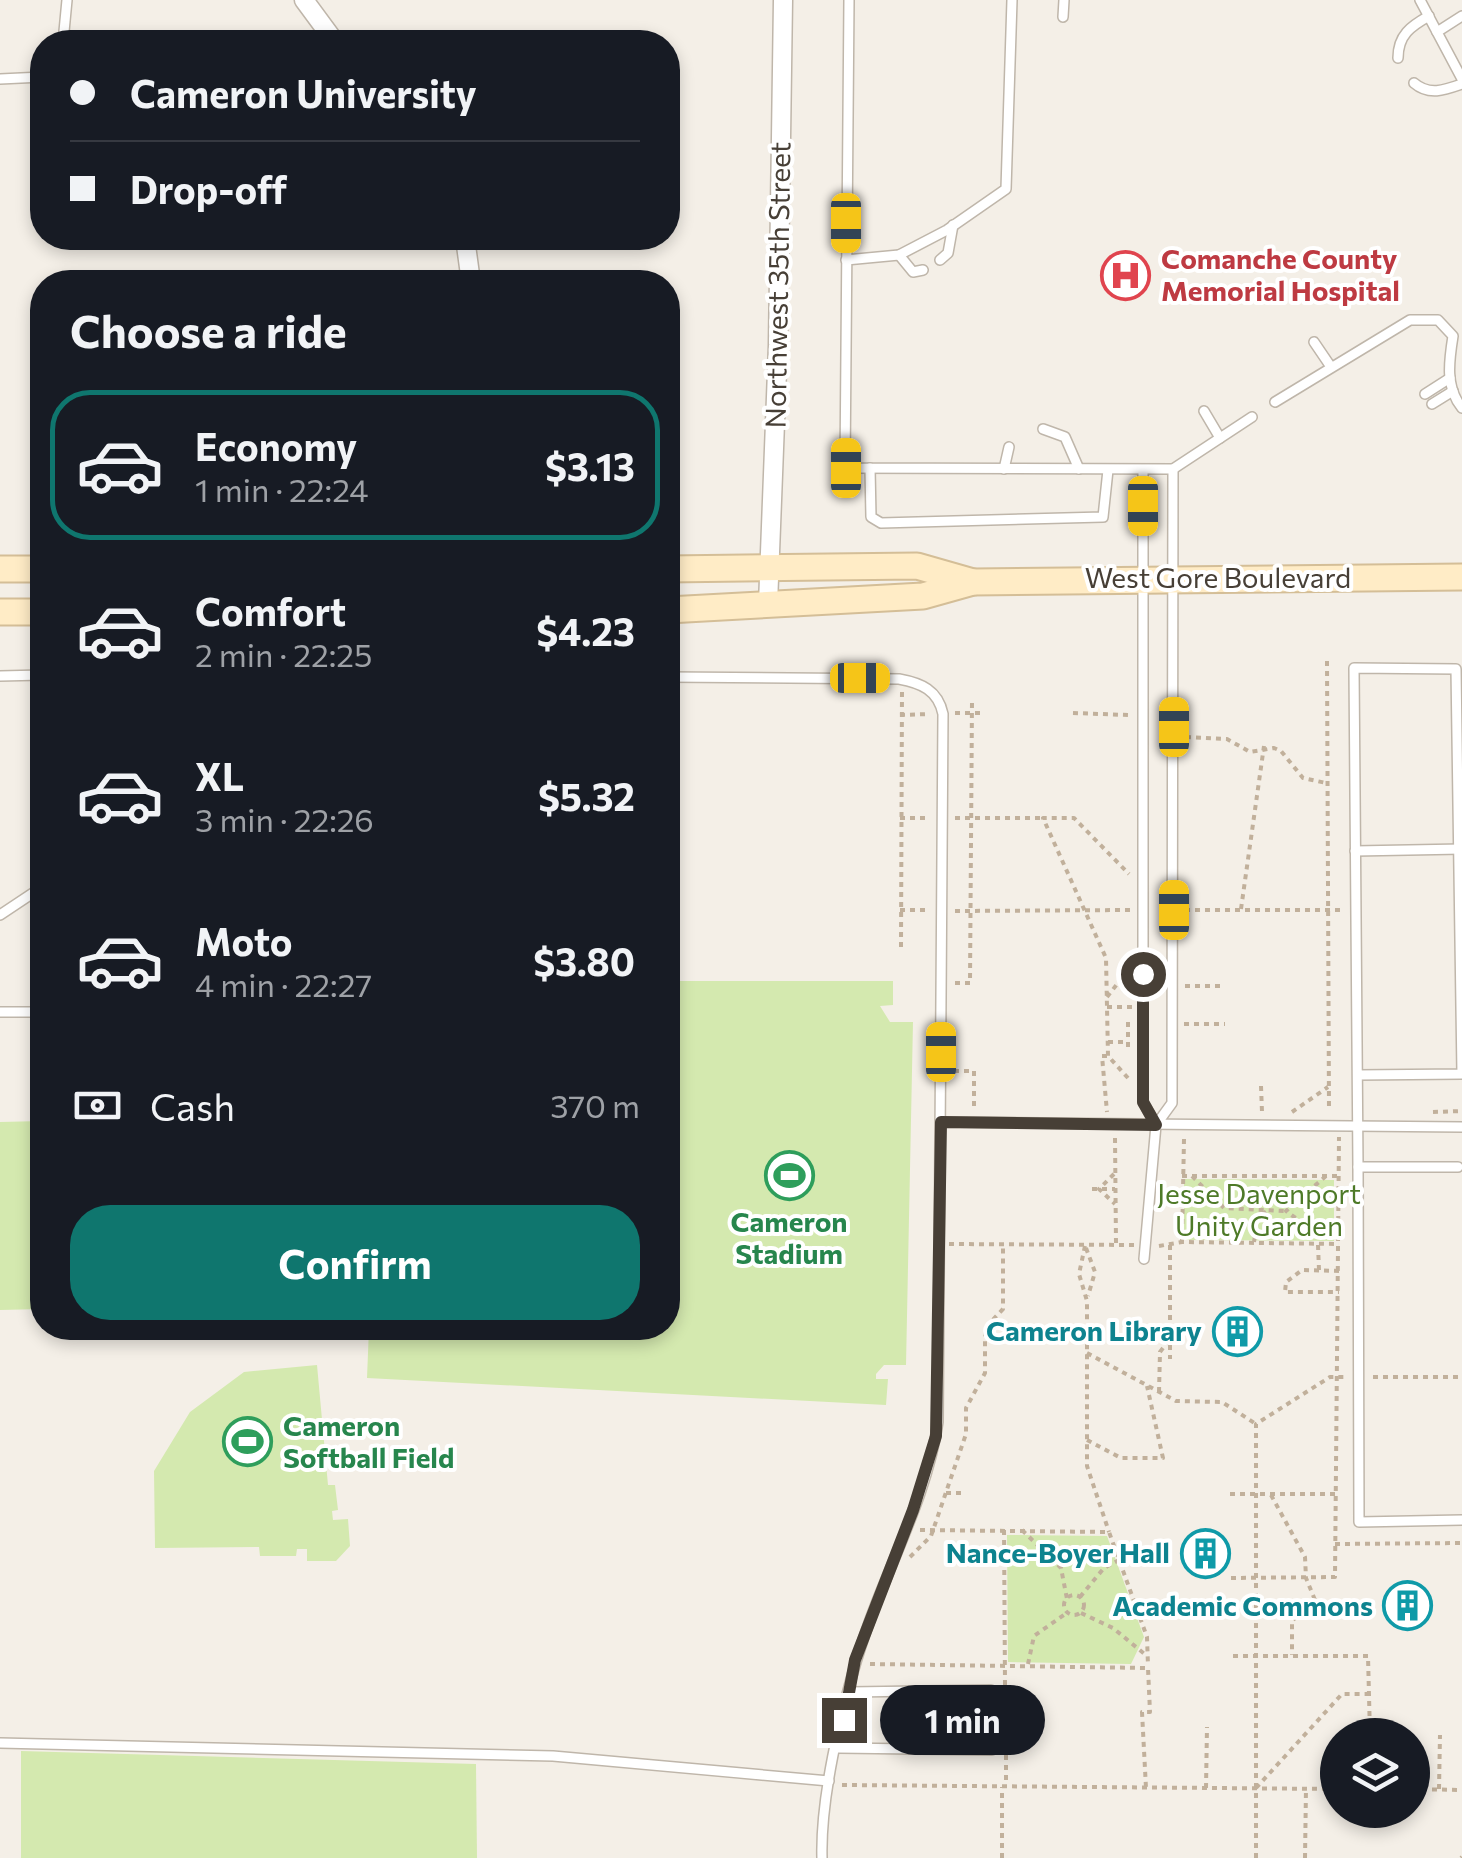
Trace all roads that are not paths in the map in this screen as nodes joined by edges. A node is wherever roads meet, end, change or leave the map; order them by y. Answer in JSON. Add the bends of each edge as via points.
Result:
{"nodes":[{"id":1,"x":67,"y":0,"type":"edge"},
{"id":2,"x":304,"y":0,"type":"edge"},
{"id":3,"x":783,"y":0,"type":"edge"},
{"id":4,"x":848,"y":0,"type":"edge"},
{"id":5,"x":1012,"y":0,"type":"edge"},
{"id":6,"x":1064,"y":0,"type":"edge"},
{"id":7,"x":1420,"y":0,"type":"edge"},
{"id":8,"x":1429,"y":16,"type":"junction"},
{"id":9,"x":1462,"y":16,"type":"edge"},
{"id":10,"x":1063,"y":18,"type":"dead end"},
{"id":11,"x":64,"y":30,"type":"edge"},
{"id":12,"x":327,"y":30,"type":"edge"},
{"id":13,"x":1437,"y":32,"type":"junction"},
{"id":14,"x":1398,"y":58,"type":"dead end"},
{"id":15,"x":30,"y":78,"type":"edge"},
{"id":16,"x":0,"y":79,"type":"edge"},
{"id":17,"x":1462,"y":81,"type":"edge"},
{"id":18,"x":1414,"y":84,"type":"dead end"},
{"id":19,"x":953,"y":225,"type":"junction"},
{"id":20,"x":899,"y":255,"type":"junction"},
{"id":21,"x":846,"y":260,"type":"junction"},
{"id":22,"x":940,"y":260,"type":"dead end"},
{"id":23,"x":923,"y":270,"type":"dead end"},
{"id":24,"x":1314,"y":342,"type":"dead end"},
{"id":25,"x":1331,"y":367,"type":"junction"},
{"id":26,"x":1450,"y":378,"type":"junction"},
{"id":27,"x":1454,"y":391,"type":"junction"},
{"id":28,"x":1425,"y":394,"type":"dead end"},
{"id":29,"x":1275,"y":402,"type":"dead end"},
{"id":30,"x":1432,"y":404,"type":"dead end"},
{"id":31,"x":1462,"y":408,"type":"edge"},
{"id":32,"x":1204,"y":411,"type":"dead end"},
{"id":33,"x":1252,"y":417,"type":"dead end"},
{"id":34,"x":1043,"y":429,"type":"dead end"},
{"id":35,"x":1220,"y":438,"type":"junction"},
{"id":36,"x":1009,"y":448,"type":"dead end"},
{"id":37,"x":870,"y":468,"type":"junction"},
{"id":38,"x":1004,"y":469,"type":"junction"},
{"id":39,"x":1173,"y":469,"type":"junction"},
{"id":40,"x":1079,"y":470,"type":"junction"},
{"id":41,"x":1108,"y":470,"type":"junction"},
{"id":42,"x":1143,"y":470,"type":"junction"},
{"id":43,"x":0,"y":569,"type":"edge"},
{"id":44,"x":30,"y":569,"type":"edge"},
{"id":45,"x":680,"y":569,"type":"edge"},
{"id":46,"x":770,"y":569,"type":"junction"},
{"id":47,"x":1175,"y":577,"type":"junction"},
{"id":48,"x":1462,"y":577,"type":"edge"},
{"id":49,"x":1144,"y":578,"type":"junction"},
{"id":50,"x":973,"y":582,"type":"junction"},
{"id":51,"x":768,"y":604,"type":"junction"},
{"id":52,"x":680,"y":609,"type":"edge"},
{"id":53,"x":0,"y":612,"type":"edge"},
{"id":54,"x":30,"y":612,"type":"edge"},
{"id":55,"x":0,"y":676,"type":"edge"},
{"id":56,"x":30,"y":676,"type":"edge"},
{"id":57,"x":680,"y":678,"type":"edge"},
{"id":58,"x":1460,"y":848,"type":"edge"},
{"id":59,"x":1356,"y":851,"type":"junction"},
{"id":60,"x":30,"y":895,"type":"edge"},
{"id":61,"x":0,"y":916,"type":"edge"},
{"id":62,"x":0,"y":1012,"type":"edge"},
{"id":63,"x":30,"y":1012,"type":"edge"},
{"id":64,"x":1358,"y":1075,"type":"junction"},
{"id":65,"x":941,"y":1122,"type":"junction"},
{"id":66,"x":1156,"y":1125,"type":"junction"},
{"id":67,"x":1462,"y":1126,"type":"edge"},
{"id":68,"x":1358,"y":1128,"type":"junction"},
{"id":69,"x":1358,"y":1167,"type":"junction"},
{"id":70,"x":1458,"y":1167,"type":"dead end"},
{"id":71,"x":1144,"y":1259,"type":"dead end"},
{"id":72,"x":1462,"y":1520,"type":"edge"},
{"id":73,"x":850,"y":1692,"type":"junction"},
{"id":74,"x":0,"y":1744,"type":"edge"},
{"id":75,"x":838,"y":1748,"type":"junction"},
{"id":76,"x":830,"y":1781,"type":"junction"},
{"id":77,"x":822,"y":1858,"type":"edge"}],
"edges":[{"from":1,"to":11,"type":"lane"},
{"from":2,"to":12,"type":"street"},
{"from":3,"to":46,"type":"street","name":"Northwest 35th Street"},
{"from":4,"to":21,"type":"lane"},
{"from":5,"to":19,"type":"lane","via":[[1006,189]]},
{"from":6,"to":10,"type":"lane"},
{"from":7,"to":8,"type":"lane"},
{"from":8,"to":13,"type":"lane"},
{"from":8,"to":14,"type":"lane","via":[[1410,27],[1398,44]]},
{"from":9,"to":13,"type":"lane"},
{"from":13,"to":17,"type":"lane"},
{"from":15,"to":16,"type":"lane"},
{"from":17,"to":18,"type":"lane","via":[[1441,91]]},
{"from":19,"to":20,"type":"lane"},
{"from":19,"to":22,"type":"lane","via":[[948,253]]},
{"from":20,"to":21,"type":"lane"},
{"from":20,"to":23,"type":"lane","via":[[913,272]]},
{"from":21,"to":37,"type":"lane","via":[[846,468]]},
{"from":24,"to":25,"type":"lane"},
{"from":25,"to":26,"type":"lane","via":[[1410,320],[1438,320],[1453,336]]},
{"from":25,"to":29,"type":"lane"},
{"from":26,"to":27,"type":"lane"},
{"from":26,"to":28,"type":"lane"},
{"from":27,"to":30,"type":"lane"},
{"from":27,"to":31,"type":"lane"},
{"from":32,"to":35,"type":"lane"},
{"from":33,"to":35,"type":"lane"},
{"from":34,"to":40,"type":"lane","via":[[1065,437]]},
{"from":35,"to":39,"type":"lane"},
{"from":36,"to":38,"type":"lane"},
{"from":37,"to":38,"type":"lane"},
{"from":37,"to":41,"type":"lane","via":[[871,517],[881,523],[1103,517]]},
{"from":38,"to":40,"type":"lane"},
{"from":39,"to":42,"type":"lane"},
{"from":39,"to":47,"type":"lane"},
{"from":40,"to":41,"type":"lane"},
{"from":41,"to":42,"type":"lane"},
{"from":42,"to":49,"type":"lane"},
{"from":43,"to":44,"type":"main road"},
{"from":45,"to":46,"type":"main road","name":"West Gore Boulevard"},
{"from":46,"to":50,"type":"main road","name":"West Gore Boulevard","via":[[917,566]]},
{"from":46,"to":51,"type":"street","name":"Northwest 35th Street"},
{"from":47,"to":48,"type":"main road","name":"West Gore Boulevard"},
{"from":47,"to":49,"type":"main road","name":"West Gore Boulevard"},
{"from":47,"to":66,"type":"lane","via":[[1172,1104]]},
{"from":49,"to":50,"type":"main road","name":"West Gore Boulevard"},
{"from":49,"to":66,"type":"lane","via":[[1143,1102]]},
{"from":50,"to":51,"type":"main road","name":"West Gore Boulevard","via":[[923,596]]},
{"from":51,"to":52,"type":"main road","name":"West Gore Boulevard"},
{"from":53,"to":54,"type":"main road"},
{"from":55,"to":56,"type":"lane"},
{"from":57,"to":65,"type":"lane","via":[[898,679],[934,693],[944,714]]},
{"from":58,"to":59,"type":"lane"},
{"from":58,"to":59,"type":"lane","via":[[1456,669],[1354,668]]},
{"from":58,"to":64,"type":"lane","via":[[1462,1074]]},
{"from":59,"to":64,"type":"lane"},
{"from":60,"to":61,"type":"lane"},
{"from":62,"to":63,"type":"lane"},
{"from":64,"to":68,"type":"lane"},
{"from":65,"to":66,"type":"lane"},
{"from":65,"to":73,"type":"lane","via":[[938,1422],[906,1530],[855,1660]]},
{"from":66,"to":68,"type":"lane"},
{"from":66,"to":71,"type":"lane"},
{"from":67,"to":68,"type":"lane"},
{"from":68,"to":69,"type":"lane"},
{"from":69,"to":70,"type":"lane"},
{"from":69,"to":72,"type":"lane","via":[[1359,1522]]},
{"from":73,"to":75,"type":"lane"},
{"from":73,"to":75,"type":"lane","via":[[991,1690],[992,1750]]},
{"from":74,"to":76,"type":"lane","via":[[552,1756]]},
{"from":75,"to":76,"type":"lane"},
{"from":76,"to":77,"type":"lane"}]}
